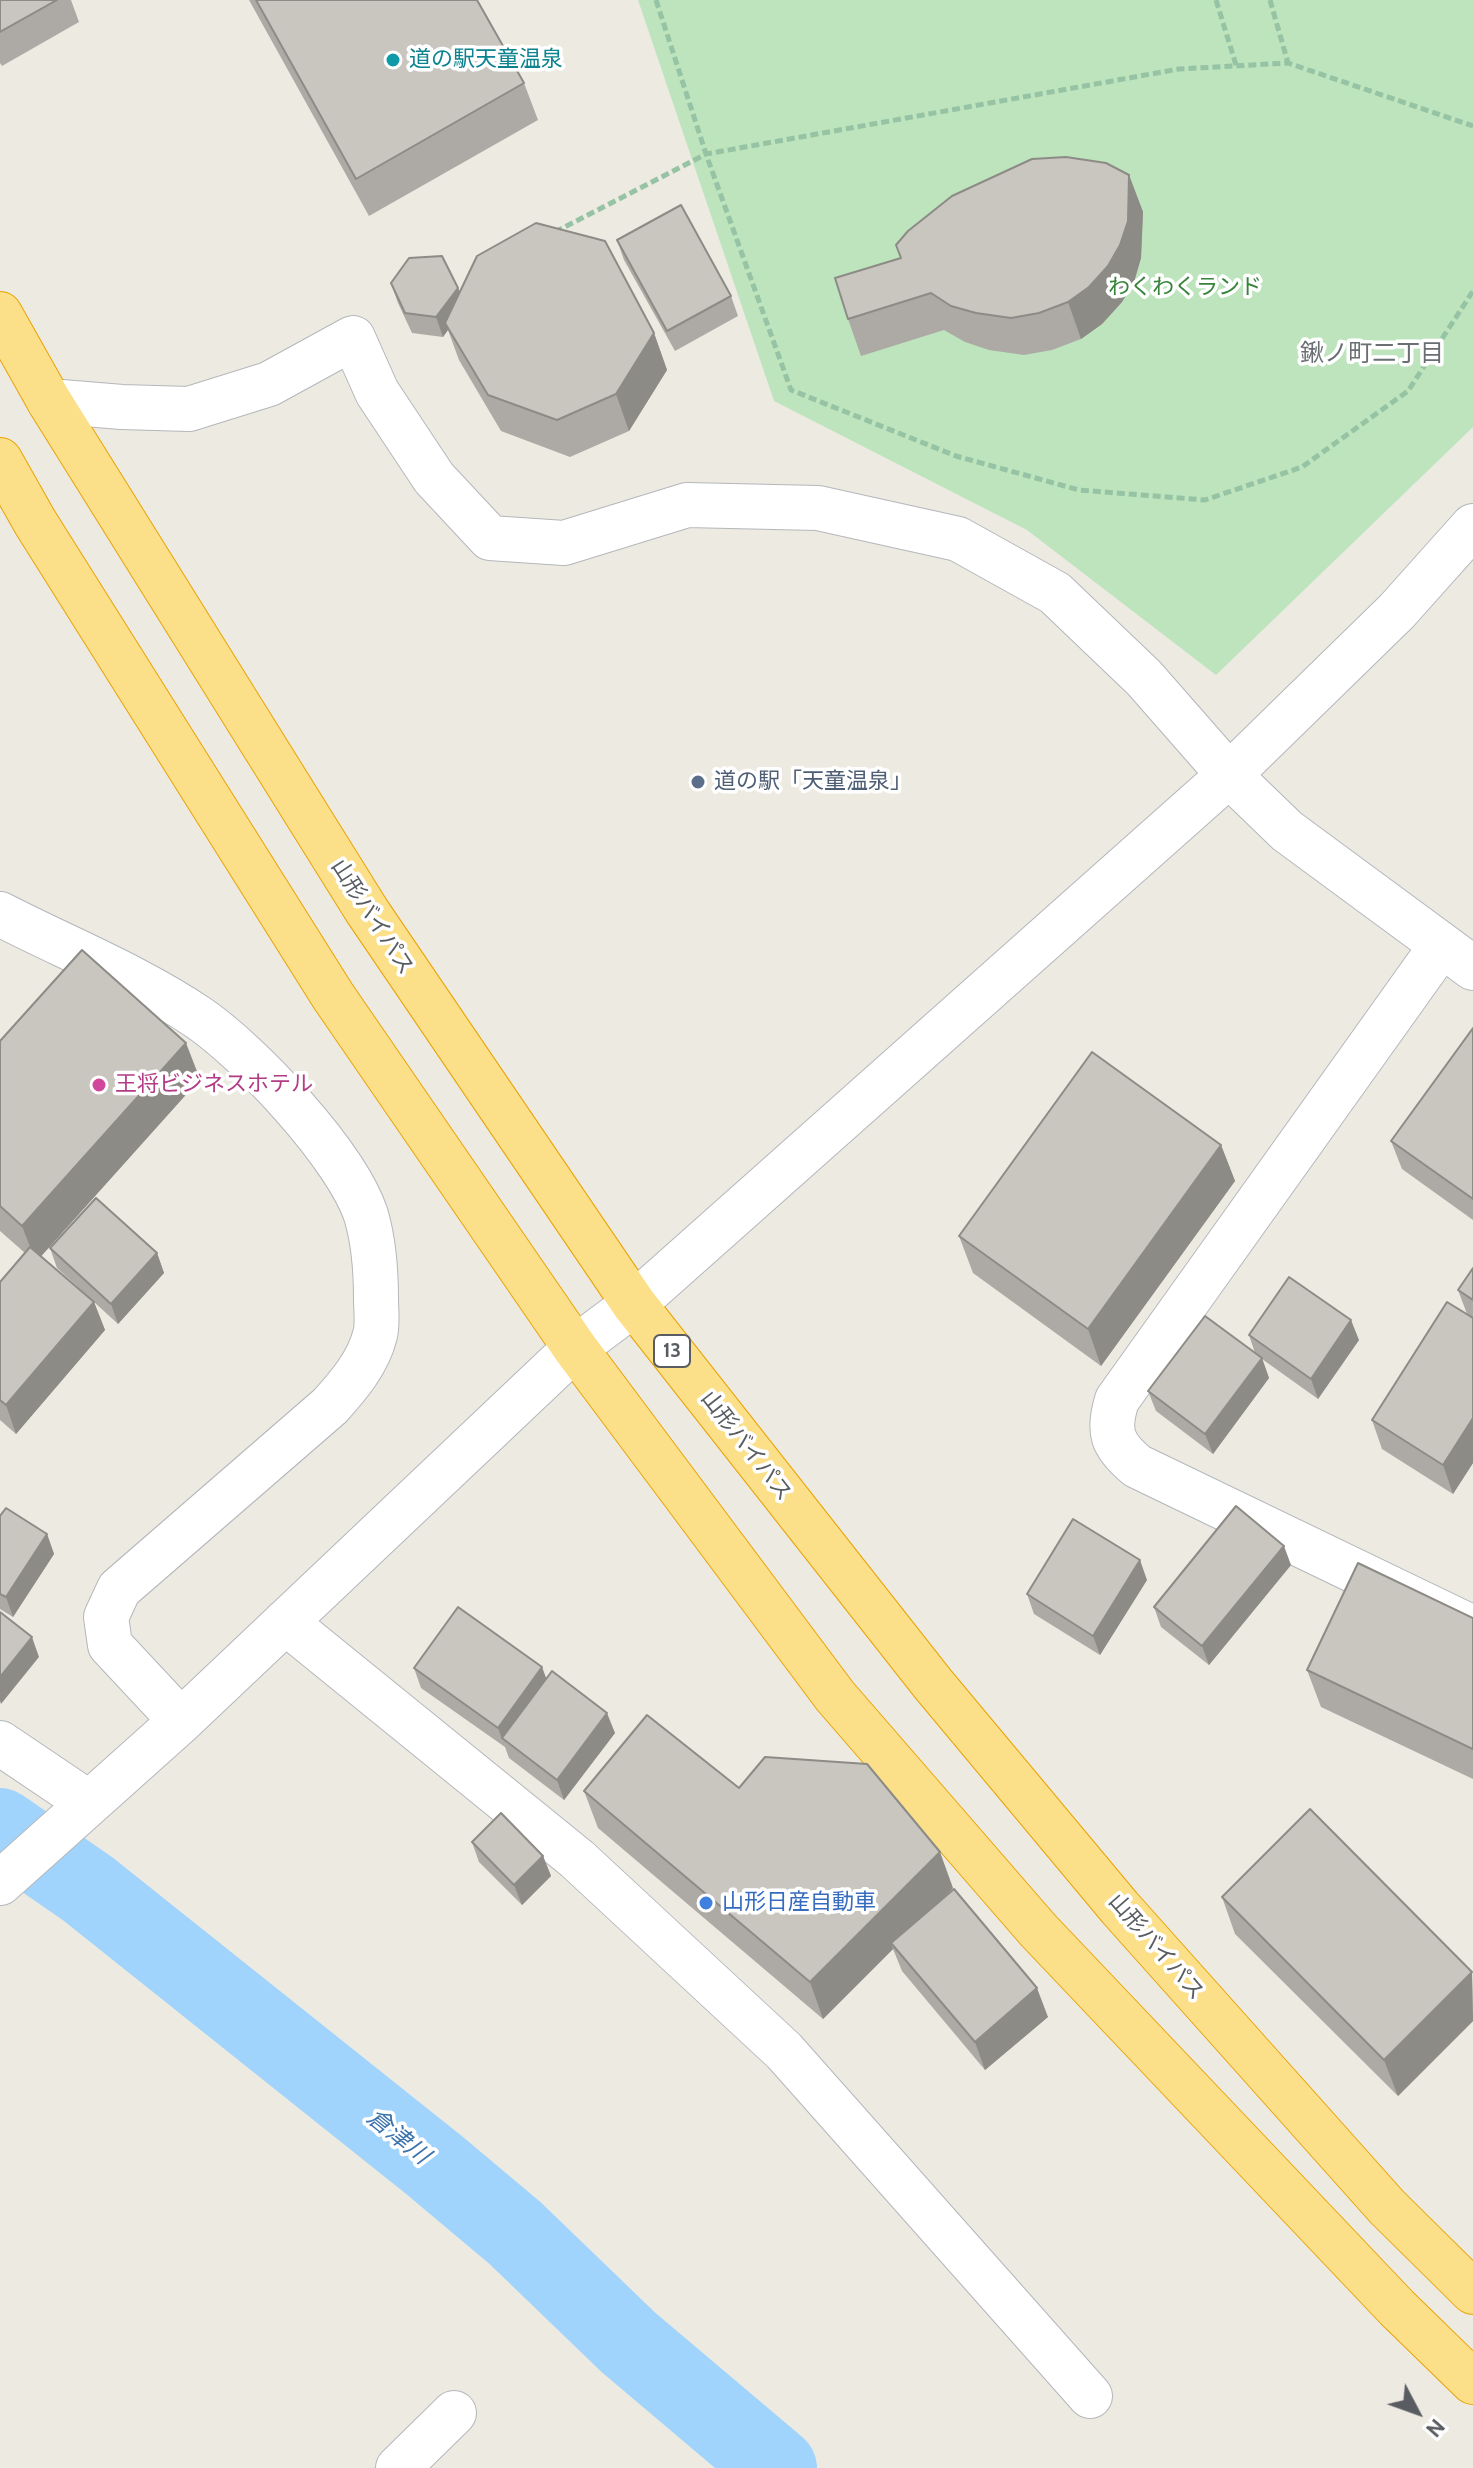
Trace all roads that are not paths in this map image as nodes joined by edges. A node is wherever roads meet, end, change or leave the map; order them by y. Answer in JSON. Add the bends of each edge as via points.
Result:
{"nodes":[{"id":1,"x":0,"y":314,"type":"edge"},
{"id":2,"x":49,"y":401,"type":"junction"},
{"id":3,"x":0,"y":460,"type":"edge"},
{"id":4,"x":1473,"y":526,"type":"edge"},
{"id":5,"x":1229,"y":775,"type":"junction"},
{"id":6,"x":0,"y":914,"type":"edge"},
{"id":7,"x":1457,"y":957,"type":"edge"},
{"id":8,"x":634,"y":1304,"type":"junction"},
{"id":9,"x":575,"y":1348,"type":"junction"},
{"id":10,"x":285,"y":1622,"type":"junction"},
{"id":11,"x":1473,"y":1628,"type":"edge"},
{"id":12,"x":181,"y":1721,"type":"junction"},
{"id":13,"x":0,"y":1743,"type":"edge"},
{"id":14,"x":80,"y":1810,"type":"junction"},
{"id":15,"x":0,"y":1883,"type":"edge"},
{"id":16,"x":1473,"y":2292,"type":"edge"},
{"id":17,"x":1473,"y":2382,"type":"edge"},
{"id":18,"x":1090,"y":2396,"type":"dead end"},
{"id":19,"x":454,"y":2413,"type":"dead end"},
{"id":20,"x":398,"y":2468,"type":"edge"}],
"edges":[{"from":1,"to":2,"type":"highway","name":"山形バイパス","number":"13"},
{"from":2,"to":5,"type":"street","via":[[189,409],[269,384],[353,338],[377,392],[434,478],[490,538],[564,543],[687,505],[818,508],[958,539],[1055,593],[1144,678]]},
{"from":2,"to":8,"type":"highway","name":"山形バイパス","number":"13","via":[[367,911]]},
{"from":3,"to":9,"type":"highway","via":[[333,996]]},
{"from":4,"to":5,"type":"street","via":[[1397,611]]},
{"from":5,"to":7,"type":"street","via":[[1287,831]]},
{"from":5,"to":8,"type":"street"},
{"from":6,"to":12,"type":"street","via":[[201,1019],[299,1111],[344,1173],[365,1212],[373,1244],[375,1335],[355,1378],[330,1406],[119,1589],[106,1617],[110,1645]]},
{"from":7,"to":11,"type":"street","via":[[1117,1400],[1111,1420],[1118,1449],[1137,1466]]},
{"from":8,"to":9,"type":"street"},
{"from":8,"to":16,"type":"highway","name":"山形バイパス","number":"13","via":[[933,1684],[1120,1908],[1387,2207]]},
{"from":9,"to":10,"type":"street"},
{"from":9,"to":17,"type":"highway","via":[[835,1696],[1008,1895]]},
{"from":10,"to":12,"type":"street"},
{"from":10,"to":18,"type":"street","via":[[577,1859],[784,2051]]},
{"from":12,"to":14,"type":"street"},
{"from":13,"to":14,"type":"street"},
{"from":14,"to":15,"type":"street"},
{"from":19,"to":20,"type":"street"}]}
